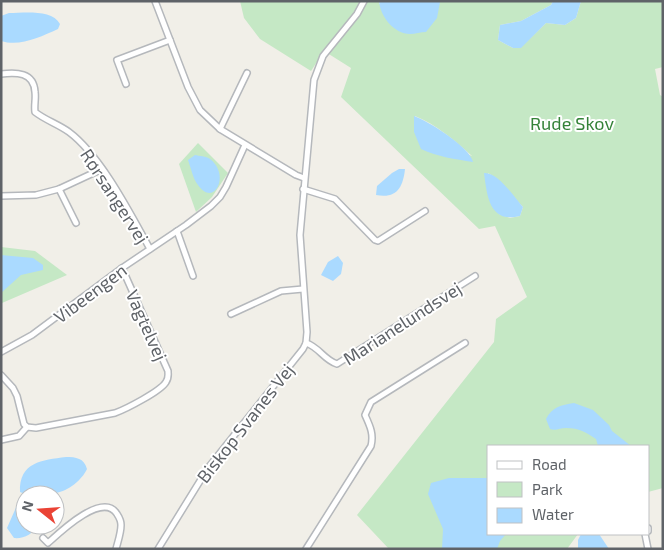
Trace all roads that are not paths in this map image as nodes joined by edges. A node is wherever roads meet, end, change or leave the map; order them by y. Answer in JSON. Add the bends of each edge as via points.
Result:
{"nodes":[{"id":1,"x":155,"y":1,"type":"edge"},
{"id":2,"x":364,"y":1,"type":"edge"},
{"id":3,"x":170,"y":40,"type":"junction"},
{"id":4,"x":247,"y":73,"type":"dead end"},
{"id":5,"x":1,"y":74,"type":"edge"},
{"id":6,"x":126,"y":84,"type":"dead end"},
{"id":7,"x":220,"y":129,"type":"junction"},
{"id":8,"x":245,"y":145,"type":"junction"},
{"id":9,"x":102,"y":168,"type":"junction"},
{"id":10,"x":304,"y":178,"type":"junction"},
{"id":11,"x":303,"y":188,"type":"junction"},
{"id":12,"x":59,"y":189,"type":"junction"},
{"id":13,"x":1,"y":196,"type":"edge"},
{"id":14,"x":425,"y":211,"type":"dead end"},
{"id":15,"x":76,"y":223,"type":"dead end"},
{"id":16,"x":176,"y":231,"type":"junction"},
{"id":17,"x":150,"y":249,"type":"junction"},
{"id":18,"x":122,"y":268,"type":"junction"},
{"id":19,"x":193,"y":276,"type":"dead end"},
{"id":20,"x":475,"y":276,"type":"dead end"},
{"id":21,"x":303,"y":289,"type":"junction"},
{"id":22,"x":230,"y":314,"type":"dead end"},
{"id":23,"x":306,"y":343,"type":"junction"},
{"id":24,"x":465,"y":343,"type":"dead end"},
{"id":25,"x":1,"y":352,"type":"edge"},
{"id":26,"x":1,"y":375,"type":"edge"},
{"id":27,"x":27,"y":427,"type":"junction"},
{"id":28,"x":1,"y":440,"type":"edge"},
{"id":29,"x":646,"y":535,"type":"edge"},
{"id":30,"x":43,"y":538,"type":"dead end"},
{"id":31,"x":116,"y":549,"type":"edge"},
{"id":32,"x":158,"y":549,"type":"edge"},
{"id":33,"x":306,"y":549,"type":"edge"},
{"id":34,"x":648,"y":549,"type":"edge"}],
"edges":[{"from":1,"to":3,"type":"street"},
{"from":2,"to":10,"type":"street","via":[[316,72]]},
{"from":3,"to":6,"type":"street","via":[[116,60]]},
{"from":3,"to":7,"type":"street","via":[[200,110]]},
{"from":4,"to":7,"type":"street"},
{"from":5,"to":9,"type":"street","name":"Rørsangervej","via":[[16,72],[29,78],[34,86],[35,112],[69,132]]},
{"from":7,"to":8,"type":"street"},
{"from":8,"to":10,"type":"street"},
{"from":8,"to":16,"type":"street","name":"Vibeengen","via":[[220,197]]},
{"from":9,"to":12,"type":"street"},
{"from":9,"to":17,"type":"street","name":"Rørsangervej"},
{"from":10,"to":11,"type":"street"},
{"from":11,"to":14,"type":"street","via":[[335,198],[378,241]]},
{"from":11,"to":21,"type":"street","via":[[300,235]]},
{"from":12,"to":13,"type":"street","via":[[36,195]]},
{"from":12,"to":15,"type":"street"},
{"from":16,"to":17,"type":"street","name":"Vibeengen"},
{"from":16,"to":19,"type":"street"},
{"from":17,"to":18,"type":"street","name":"Vibeengen"},
{"from":18,"to":25,"type":"street","name":"Vibeengen","via":[[32,335]]},
{"from":18,"to":27,"type":"street","name":"Vagtelvej","via":[[168,371],[167,381],[164,386],[115,413]]},
{"from":20,"to":23,"type":"street","name":"Marianelundsvej","via":[[337,364]]},
{"from":21,"to":22,"type":"street","via":[[281,291]]},
{"from":21,"to":23,"type":"street"},
{"from":23,"to":32,"type":"street","name":"Biskop Svanes Vej","via":[[208,468]]},
{"from":24,"to":33,"type":"street","via":[[370,402],[365,415],[372,430],[371,446]]},
{"from":26,"to":27,"type":"street","via":[[13,388]]},
{"from":27,"to":28,"type":"street","name":"Vagtelvej","via":[[19,436]]},
{"from":29,"to":34,"type":"street"},
{"from":30,"to":31,"type":"street","via":[[48,543],[76,520],[106,506],[116,511],[121,525]]}]}
